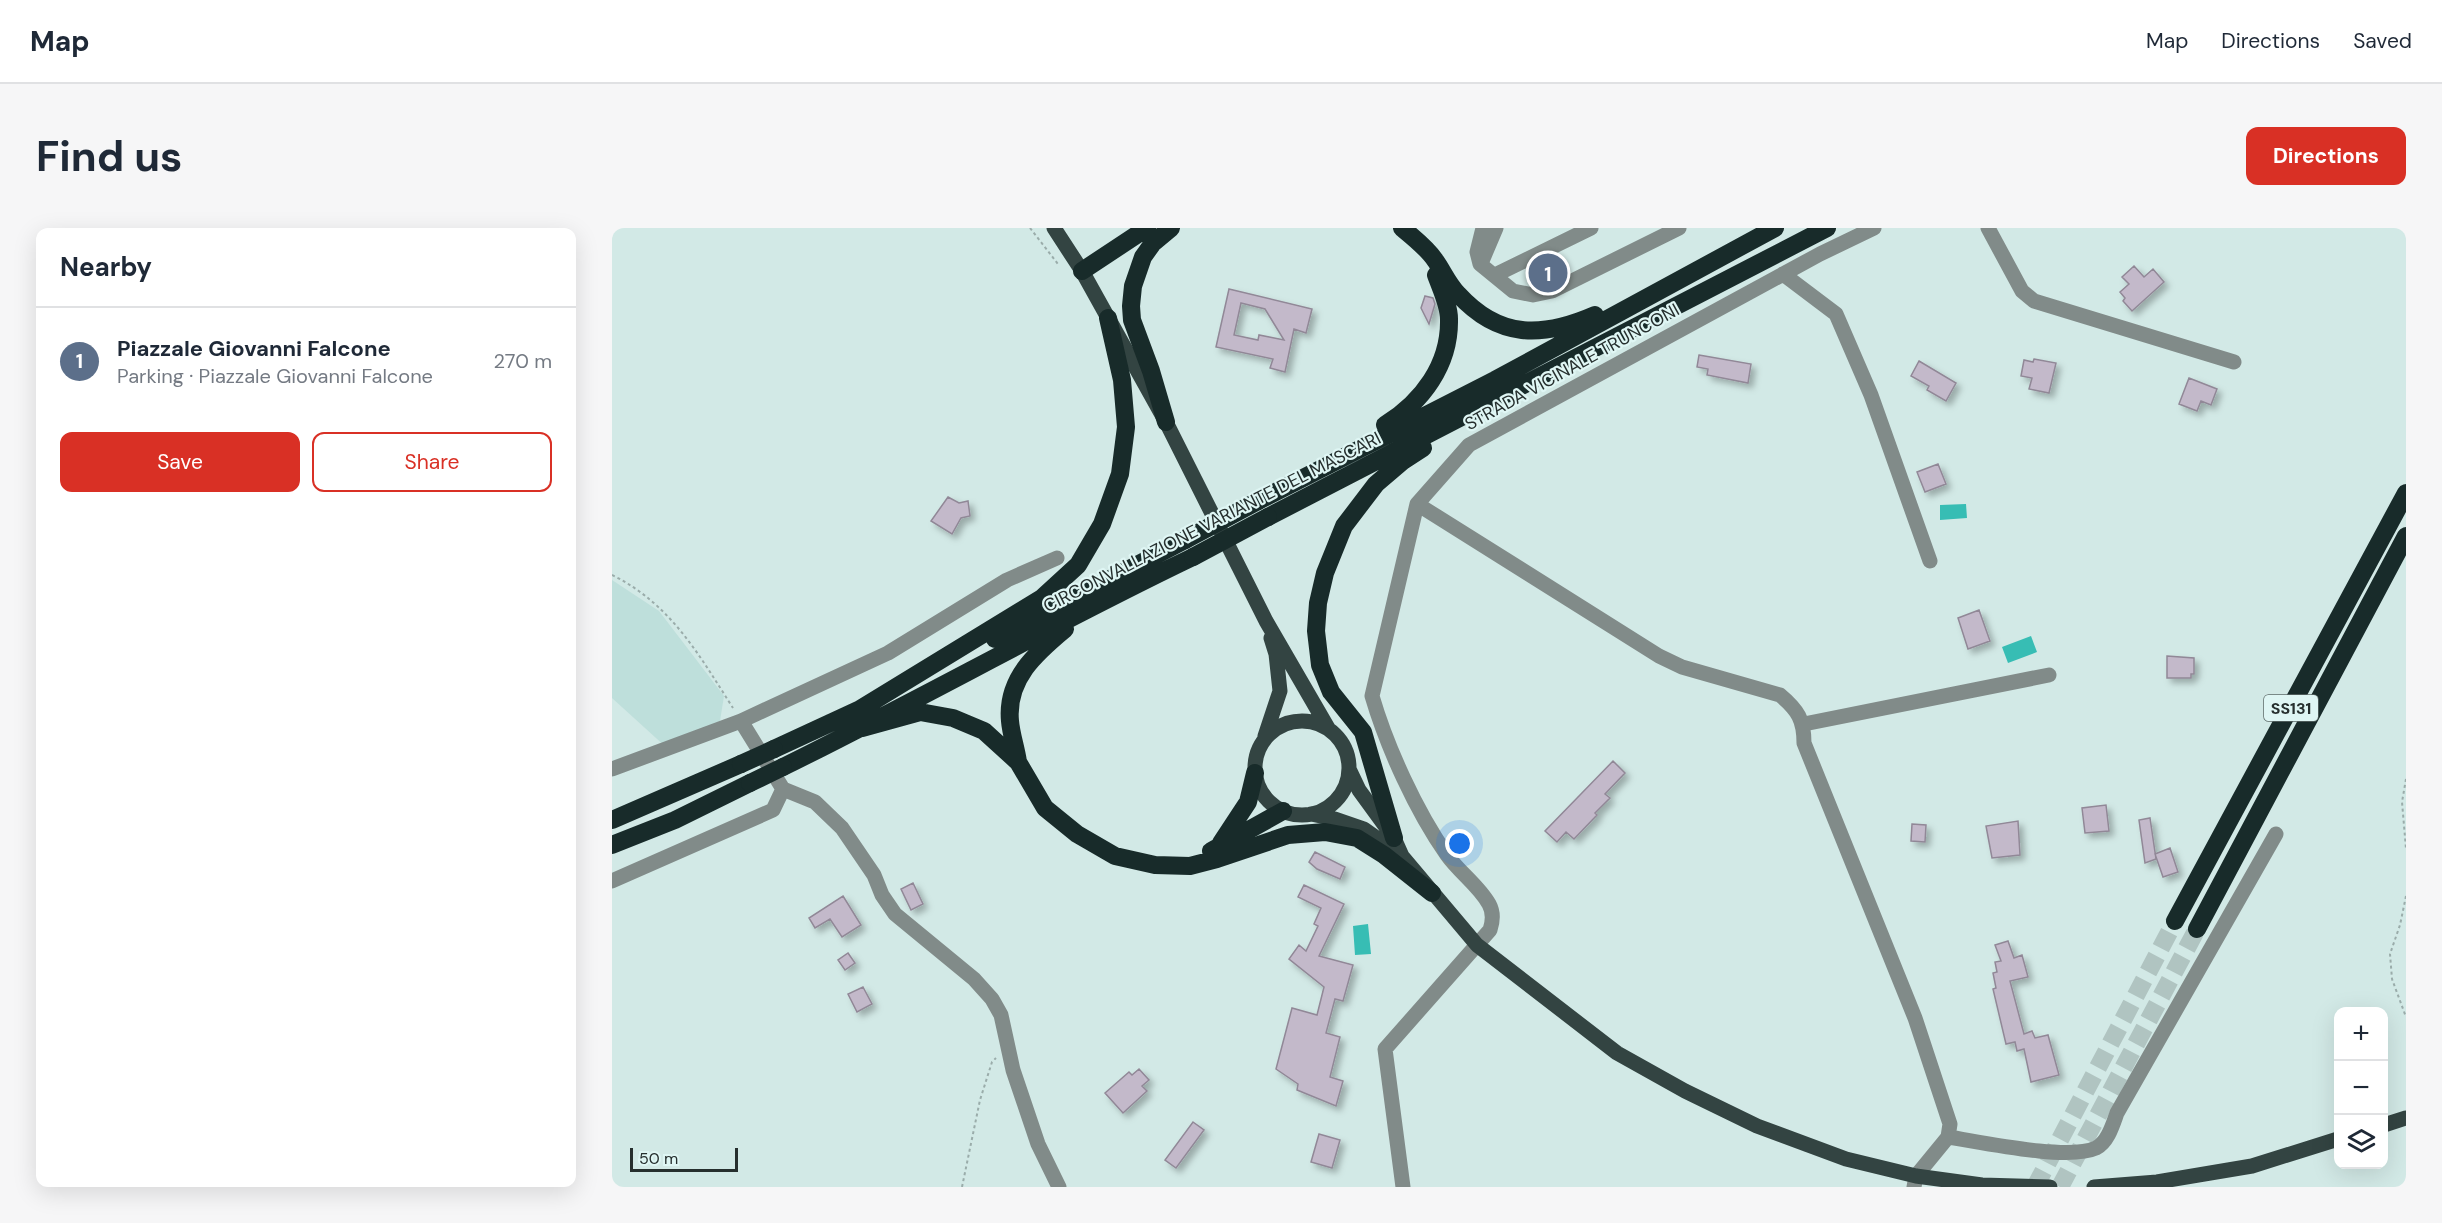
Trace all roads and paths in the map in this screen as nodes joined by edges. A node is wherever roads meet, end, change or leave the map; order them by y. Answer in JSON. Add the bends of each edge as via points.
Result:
{"nodes":[{"id":1,"x":1030,"y":228,"type":"edge"},
{"id":2,"x":1054,"y":228,"type":"edge"},
{"id":3,"x":1147,"y":228,"type":"edge"},
{"id":4,"x":1171,"y":228,"type":"edge"},
{"id":5,"x":1402,"y":228,"type":"edge"},
{"id":6,"x":1483,"y":228,"type":"edge"},
{"id":7,"x":1496,"y":228,"type":"edge"},
{"id":8,"x":1591,"y":228,"type":"edge"},
{"id":9,"x":1679,"y":228,"type":"edge"},
{"id":10,"x":1775,"y":228,"type":"edge"},
{"id":11,"x":1827,"y":228,"type":"edge"},
{"id":12,"x":1874,"y":228,"type":"edge"},
{"id":13,"x":1988,"y":228,"type":"edge"},
{"id":14,"x":1419,"y":245,"type":"junction"},
{"id":15,"x":1714,"y":261,"type":"junction"},
{"id":16,"x":1480,"y":264,"type":"junction"},
{"id":17,"x":1063,"y":270,"type":"dead end"},
{"id":18,"x":1082,"y":271,"type":"junction"},
{"id":19,"x":1783,"y":274,"type":"junction"},
{"id":20,"x":1495,"y":275,"type":"junction"},
{"id":21,"x":1108,"y":318,"type":"junction"},
{"id":22,"x":2234,"y":362,"type":"dead end"},
{"id":23,"x":1508,"y":393,"type":"junction"},
{"id":24,"x":1166,"y":422,"type":"junction"},
{"id":25,"x":2406,"y":493,"type":"edge"},
{"id":26,"x":1258,"y":501,"type":"junction"},
{"id":27,"x":1418,"y":504,"type":"junction"},
{"id":28,"x":2406,"y":536,"type":"edge"},
{"id":29,"x":1057,"y":558,"type":"dead end"},
{"id":30,"x":1930,"y":561,"type":"dead end"},
{"id":31,"x":612,"y":574,"type":"edge"},
{"id":32,"x":1100,"y":602,"type":"junction"},
{"id":33,"x":1266,"y":621,"type":"junction"},
{"id":34,"x":2049,"y":675,"type":"dead end"},
{"id":35,"x":860,"y":720,"type":"junction"},
{"id":36,"x":741,"y":721,"type":"junction"},
{"id":37,"x":1804,"y":724,"type":"junction"},
{"id":38,"x":1328,"y":728,"type":"junction"},
{"id":39,"x":1262,"y":744,"type":"junction"},
{"id":40,"x":1018,"y":762,"type":"junction"},
{"id":41,"x":612,"y":769,"type":"edge"},
{"id":42,"x":1349,"y":769,"type":"junction"},
{"id":43,"x":1255,"y":773,"type":"junction"},
{"id":44,"x":2406,"y":779,"type":"edge"},
{"id":45,"x":783,"y":789,"type":"junction"},
{"id":46,"x":1283,"y":811,"type":"junction"},
{"id":47,"x":1311,"y":814,"type":"junction"},
{"id":48,"x":612,"y":820,"type":"edge"},
{"id":49,"x":2276,"y":834,"type":"dead end"},
{"id":50,"x":1394,"y":838,"type":"junction"},
{"id":51,"x":612,"y":845,"type":"edge"},
{"id":52,"x":1215,"y":849,"type":"junction"},
{"id":53,"x":2406,"y":849,"type":"edge"},
{"id":54,"x":1402,"y":856,"type":"junction"},
{"id":55,"x":1155,"y":865,"type":"junction"},
{"id":56,"x":612,"y":881,"type":"edge"},
{"id":57,"x":1432,"y":893,"type":"junction"},
{"id":58,"x":2406,"y":896,"type":"edge"},
{"id":59,"x":2175,"y":921,"type":"tunnel mouth"},
{"id":60,"x":2197,"y":929,"type":"tunnel mouth"},
{"id":61,"x":1477,"y":945,"type":"junction"},
{"id":62,"x":2406,"y":1017,"type":"edge"},
{"id":63,"x":1007,"y":1048,"type":"junction"},
{"id":64,"x":2406,"y":1118,"type":"edge"},
{"id":65,"x":2388,"y":1124,"type":"edge"},
{"id":66,"x":1948,"y":1137,"type":"junction"},
{"id":67,"x":2334,"y":1140,"type":"edge"},
{"id":68,"x":1915,"y":1181,"type":"edge"},
{"id":69,"x":962,"y":1187,"type":"edge"},
{"id":70,"x":1059,"y":1187,"type":"edge"},
{"id":71,"x":1404,"y":1187,"type":"edge"},
{"id":72,"x":2050,"y":1187,"type":"edge"},
{"id":73,"x":2094,"y":1187,"type":"edge"}],
"edges":[{"from":1,"to":17,"type":"path"},
{"from":2,"to":18,"type":"main road"},
{"from":3,"to":18,"type":"highway"},
{"from":4,"to":24,"type":"highway","via":[[1143,257],[1131,306],[1139,345]]},
{"from":5,"to":14,"type":"highway"},
{"from":6,"to":16,"type":"street","via":[[1477,252]]},
{"from":7,"to":16,"type":"street"},
{"from":8,"to":20,"type":"street"},
{"from":9,"to":20,"type":"street","via":[[1552,291],[1533,295],[1513,291]]},
{"from":10,"to":15,"type":"highway","name":"CIRCONVALLAZIONE VARIANTE DEL MASCARI"},
{"from":11,"to":23,"type":"highway","name":"CIRCONVALLAZIONE VARIANTE DEL MASCARI"},
{"from":12,"to":19,"type":"street","name":"STRADA VICINALE TRUNCONI"},
{"from":13,"to":22,"type":"street","via":[[2022,291],[2034,301]]},
{"from":14,"to":15,"type":"highway","via":[[1434,257],[1456,293],[1488,321],[1523,330],[1559,328]]},
{"from":14,"to":26,"type":"highway","via":[[1437,279],[1449,318],[1445,352],[1430,385],[1402,414]]},
{"from":15,"to":26,"type":"highway","name":"CIRCONVALLAZIONE VARIANTE DEL MASCARI","via":[[1495,380]]},
{"from":16,"to":20,"type":"street"},
{"from":18,"to":21,"type":"main road"},
{"from":19,"to":27,"type":"street","name":"STRADA VICINALE TRUNCONI","via":[[1469,445]]},
{"from":19,"to":30,"type":"street","via":[[1836,314],[1871,395]]},
{"from":21,"to":24,"type":"main road"},
{"from":21,"to":35,"type":"highway","via":[[1122,380],[1126,427],[1120,474],[1102,524],[1078,565],[1042,598]]},
{"from":23,"to":32,"type":"highway","name":"CIRCONVALLAZIONE VARIANTE DEL MASCARI","bridge":true},
{"from":23,"to":50,"type":"highway","via":[[1404,461],[1376,484],[1344,526],[1325,573],[1316,631],[1320,665],[1331,692],[1363,732]]},
{"from":24,"to":33,"type":"main road"},
{"from":25,"to":59,"type":"highway","number":"SS131"},
{"from":26,"to":35,"type":"highway","name":"CIRCONVALLAZIONE VARIANTE DEL MASCARI","bridge":true},
{"from":27,"to":37,"type":"street","via":[[1659,656],[1682,668],[1780,695]]},
{"from":27,"to":61,"type":"street","name":"STRADA VICINALE TRUNCONI","via":[[1372,696],[1380,723],[1422,814],[1447,856],[1489,904],[1494,919]]},
{"from":28,"to":60,"type":"highway","number":"SS131"},
{"from":29,"to":36,"type":"street","via":[[1007,580],[888,653]]},
{"from":31,"to":36,"type":"path","via":[[660,607],[686,635]]},
{"from":32,"to":35,"type":"highway","name":"CIRCONVALLAZIONE VARIANTE DEL MASCARI"},
{"from":32,"to":40,"type":"highway","via":[[1028,662],[1014,689],[1010,719]]},
{"from":33,"to":38,"type":"main road"},
{"from":33,"to":39,"type":"main road","via":[[1276,654],[1280,691]]},
{"from":34,"to":37,"type":"street"},
{"from":35,"to":40,"type":"highway","via":[[920,712],[953,718],[984,731]]},
{"from":35,"to":48,"type":"highway","name":"CIRCONVALLAZIONE VARIANTE DEL MASCARI","bridge":true,"via":[[774,749]]},
{"from":35,"to":51,"type":"highway","name":"CIRCONVALLAZIONE VARIANTE DEL MASCARI","bridge":true,"via":[[783,767],[675,820]]},
{"from":36,"to":41,"type":"street"},
{"from":36,"to":45,"type":"street"},
{"from":37,"to":66,"type":"street","via":[[1804,743],[1915,1018],[1950,1124]]},
{"from":38,"to":39,"type":"main road","via":[[1297,721],[1277,728]]},
{"from":38,"to":42,"type":"main road","via":[[1344,746]]},
{"from":39,"to":43,"type":"main road"},
{"from":40,"to":55,"type":"highway","via":[[1045,808],[1077,834],[1115,855]]},
{"from":42,"to":47,"type":"main road","via":[[1340,796],[1328,808]]},
{"from":42,"to":50,"type":"main road","via":[[1366,802]]},
{"from":43,"to":46,"type":"main road","via":[[1267,800]]},
{"from":43,"to":52,"type":"highway","via":[[1248,802]]},
{"from":44,"to":53,"type":"path","via":[[2402,802]]},
{"from":45,"to":56,"type":"street","via":[[773,810]]},
{"from":45,"to":63,"type":"street","via":[[815,802],[842,828],[874,874],[895,914],[974,979],[992,999]]},
{"from":46,"to":47,"type":"main road"},
{"from":46,"to":52,"type":"highway"},
{"from":47,"to":54,"type":"main road","via":[[1364,829]]},
{"from":49,"to":66,"type":"street","via":[[2117,1113],[2109,1134],[2097,1148],[2068,1153]]},
{"from":50,"to":54,"type":"main road"},
{"from":52,"to":55,"type":"highway"},
{"from":54,"to":57,"type":"main road"},
{"from":55,"to":57,"type":"highway","via":[[1190,866],[1288,835],[1325,832],[1357,838]]},
{"from":57,"to":61,"type":"main road"},
{"from":58,"to":62,"type":"path","via":[[2390,954],[2392,979]]},
{"from":61,"to":68,"type":"main road","via":[[1617,1053],[1685,1091],[1794,1141]]},
{"from":61,"to":71,"type":"street","via":[[1385,1049]]},
{"from":63,"to":69,"type":"path","via":[[992,1062]]},
{"from":63,"to":70,"type":"street","via":[[1038,1144]]},
{"from":64,"to":65,"type":"main road"},
{"from":66,"to":68,"type":"street"},
{"from":67,"to":73,"type":"main road","via":[[2252,1166],[2157,1182]]},
{"from":68,"to":72,"type":"main road"}]}
